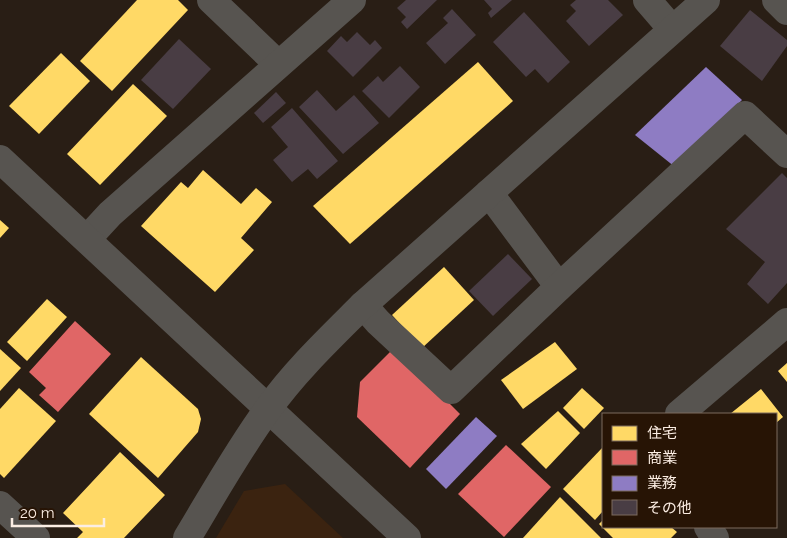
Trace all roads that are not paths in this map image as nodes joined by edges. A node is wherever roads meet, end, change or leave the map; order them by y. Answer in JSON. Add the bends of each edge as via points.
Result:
{"nodes":[{"id":1,"x":211,"y":0,"type":"edge"},
{"id":2,"x":352,"y":0,"type":"edge"},
{"id":3,"x":647,"y":0,"type":"edge"},
{"id":4,"x":706,"y":0,"type":"edge"},
{"id":5,"x":776,"y":0,"type":"edge"},
{"id":6,"x":787,"y":10,"type":"edge"},
{"id":7,"x":672,"y":30,"type":"junction"},
{"id":8,"x":278,"y":64,"type":"junction"},
{"id":9,"x":787,"y":154,"type":"edge"},
{"id":10,"x":0,"y":159,"type":"edge"},
{"id":11,"x":489,"y":193,"type":"junction"},
{"id":12,"x":86,"y":239,"type":"junction"},
{"id":13,"x":559,"y":287,"type":"junction"},
{"id":14,"x":362,"y":305,"type":"junction"},
{"id":15,"x":787,"y":322,"type":"edge"},
{"id":16,"x":268,"y":408,"type":"junction"},
{"id":17,"x":680,"y":413,"type":"edge"},
{"id":18,"x":0,"y":505,"type":"edge"},
{"id":19,"x":36,"y":538,"type":"edge"},
{"id":20,"x":187,"y":538,"type":"edge"},
{"id":21,"x":407,"y":538,"type":"edge"}],
"edges":[{"from":1,"to":8,"type":"street"},
{"from":2,"to":8,"type":"street"},
{"from":3,"to":7,"type":"street"},
{"from":4,"to":7,"type":"street"},
{"from":5,"to":6,"type":"street"},
{"from":7,"to":11,"type":"street"},
{"from":8,"to":12,"type":"street"},
{"from":9,"to":13,"type":"street","via":[[746,115]]},
{"from":10,"to":12,"type":"street"},
{"from":11,"to":13,"type":"street"},
{"from":11,"to":14,"type":"street"},
{"from":12,"to":16,"type":"street"},
{"from":13,"to":14,"type":"street","via":[[450,390]]},
{"from":14,"to":16,"type":"street"},
{"from":15,"to":17,"type":"street"},
{"from":16,"to":20,"type":"street"},
{"from":16,"to":21,"type":"street"},
{"from":18,"to":19,"type":"street"}]}
